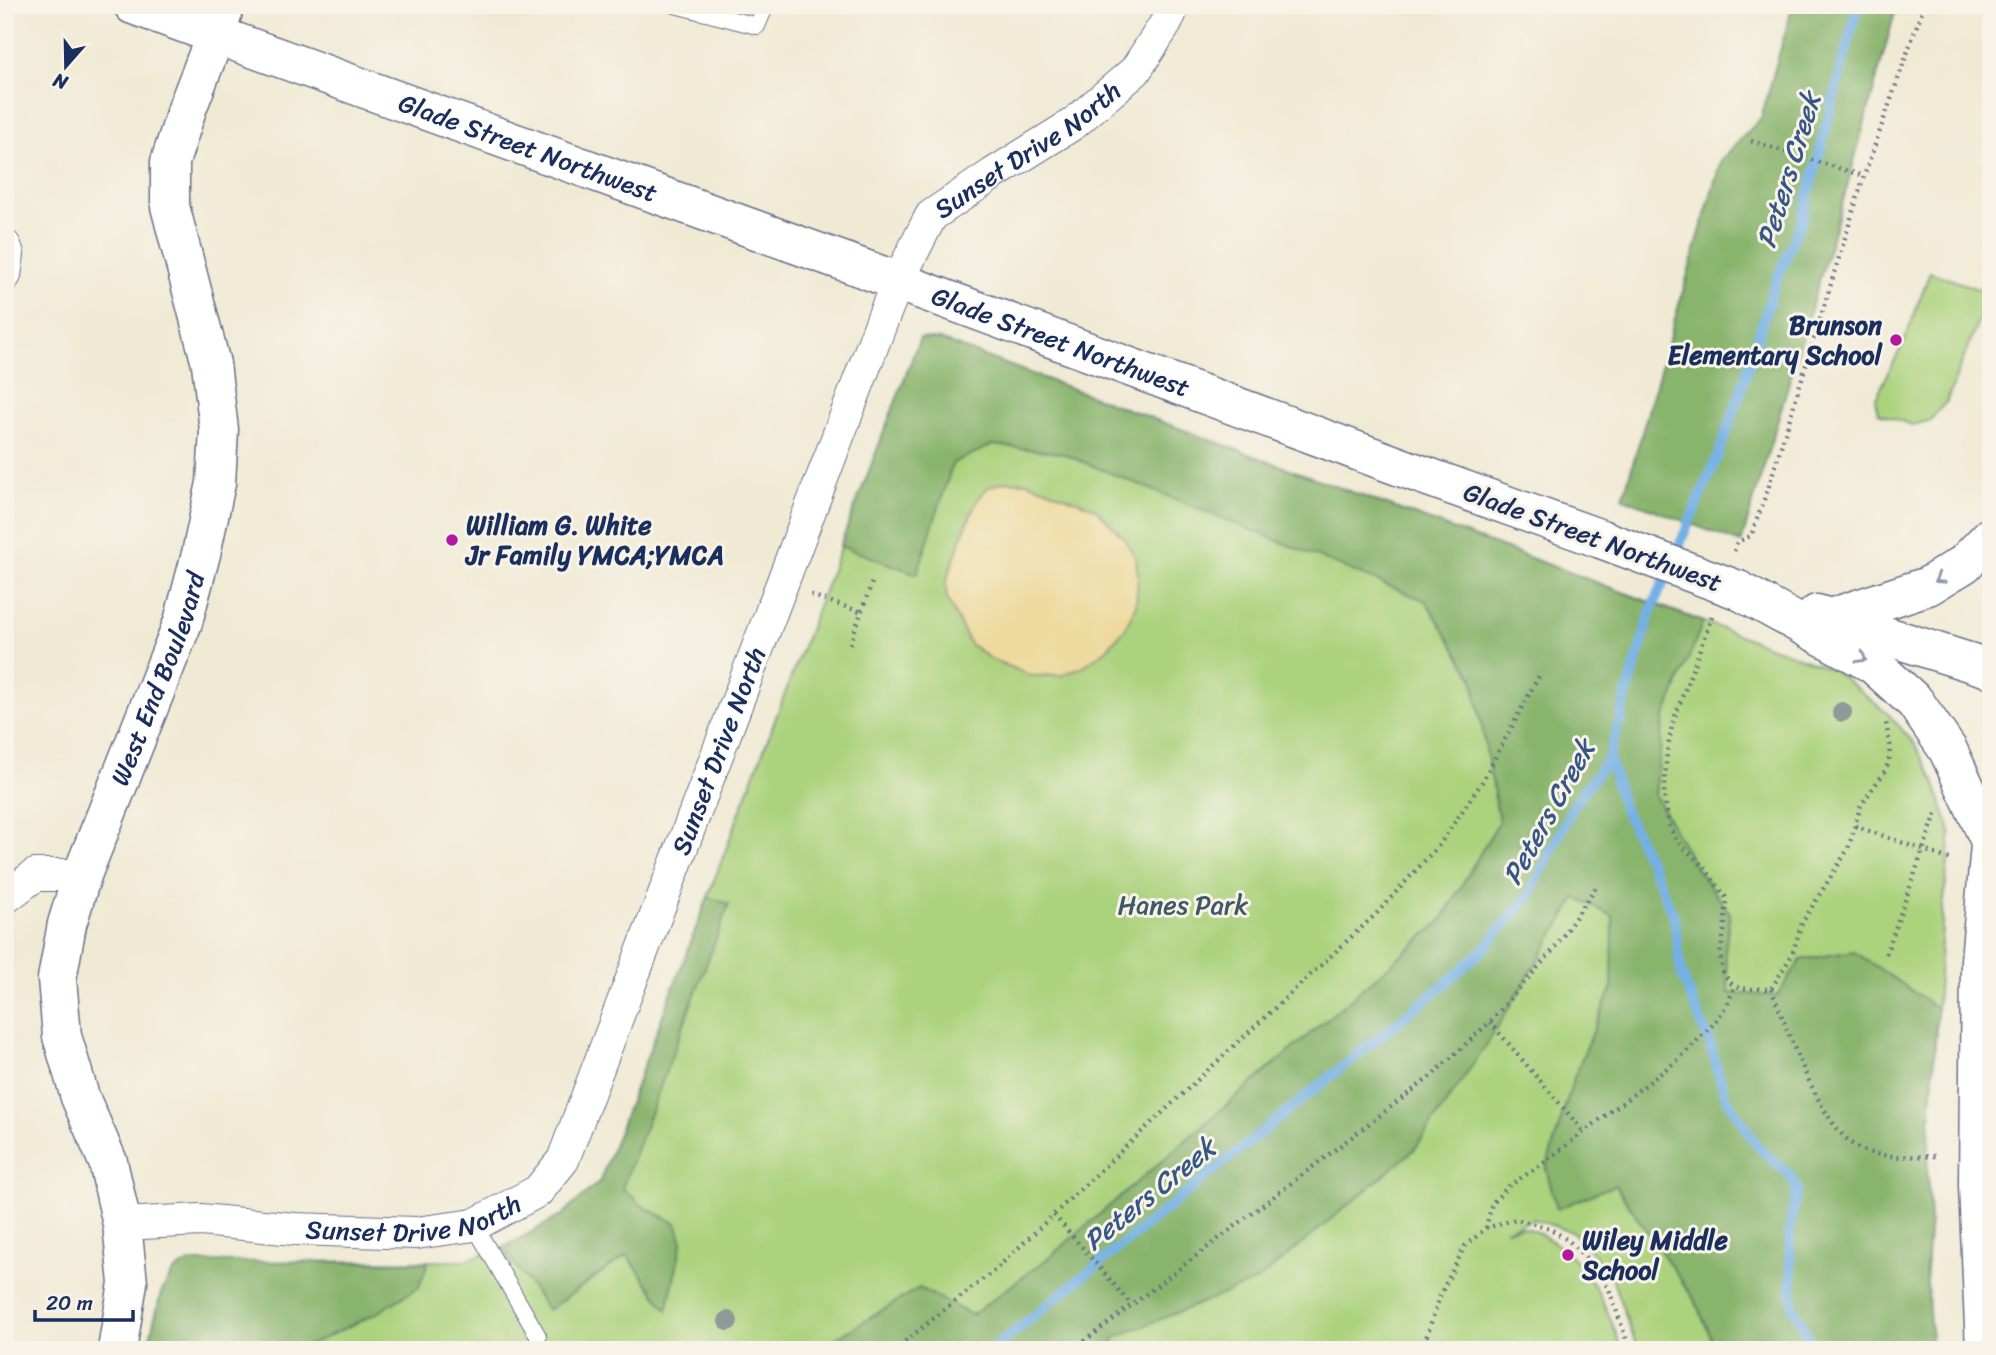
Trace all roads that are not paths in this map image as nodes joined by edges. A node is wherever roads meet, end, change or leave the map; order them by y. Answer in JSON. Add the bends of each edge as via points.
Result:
{"nodes":[{"id":1,"x":133,"y":5,"type":"edge"},
{"id":2,"x":675,"y":5,"type":"edge"},
{"id":3,"x":765,"y":5,"type":"edge"},
{"id":4,"x":1174,"y":5,"type":"edge"},
{"id":5,"x":221,"y":20,"type":"edge"},
{"id":6,"x":5,"y":246,"type":"edge"},
{"id":7,"x":5,"y":275,"type":"edge"},
{"id":8,"x":898,"y":281,"type":"junction"},
{"id":9,"x":1991,"y":536,"type":"edge"},
{"id":10,"x":1729,"y":583,"type":"junction"},
{"id":11,"x":1830,"y":618,"type":"junction"},
{"id":12,"x":1991,"y":670,"type":"edge"},
{"id":13,"x":1990,"y":837,"type":"edge"},
{"id":14,"x":82,"y":875,"type":"junction"},
{"id":15,"x":5,"y":898,"type":"edge"},
{"id":16,"x":1984,"y":1187,"type":"edge"},
{"id":17,"x":121,"y":1224,"type":"junction"},
{"id":18,"x":474,"y":1225,"type":"junction"},
{"id":19,"x":538,"y":1336,"type":"dead end"},
{"id":20,"x":117,"y":1350,"type":"edge"},
{"id":21,"x":1985,"y":1350,"type":"edge"}],
"edges":[{"from":1,"to":5,"type":"street","name":"Glade Street Northwest"},
{"from":2,"to":3,"type":"lane","via":[[757,26]]},
{"from":4,"to":8,"type":"street","name":"Sunset Drive North","via":[[1135,71],[1073,124],[931,216]]},
{"from":5,"to":8,"type":"street","name":"Glade Street Northwest"},
{"from":5,"to":14,"type":"street","name":"West End Boulevard","via":[[170,162],[170,206],[211,364],[219,430],[216,483],[183,622]]},
{"from":6,"to":7,"type":"street"},
{"from":8,"to":10,"type":"street","name":"Glade Street Northwest","bridge":true,"via":[[1406,470]]},
{"from":8,"to":18,"type":"street","name":"Sunset Drive North","via":[[563,1160],[538,1191]]},
{"from":9,"to":11,"type":"street","one_way":true,"via":[[1964,564],[1928,586]]},
{"from":10,"to":11,"type":"street","name":"Glade Street Northwest"},
{"from":10,"to":13,"type":"street","one_way":true,"via":[[1873,664],[1915,702],[1948,750]]},
{"from":11,"to":12,"type":"street","name":"Glade Street Northwest"},
{"from":13,"to":16,"type":"street","via":[[1980,961]]},
{"from":14,"to":15,"type":"street","via":[[35,876]]},
{"from":14,"to":17,"type":"street","name":"West End Boulevard","via":[[57,979],[62,1036],[80,1097],[108,1162]]},
{"from":16,"to":21,"type":"street"},
{"from":17,"to":18,"type":"street","name":"Sunset Drive North","via":[[201,1220],[416,1233]]},
{"from":17,"to":20,"type":"street","name":"West End Boulevard","via":[[128,1283]]},
{"from":18,"to":19,"type":"lane"}]}
